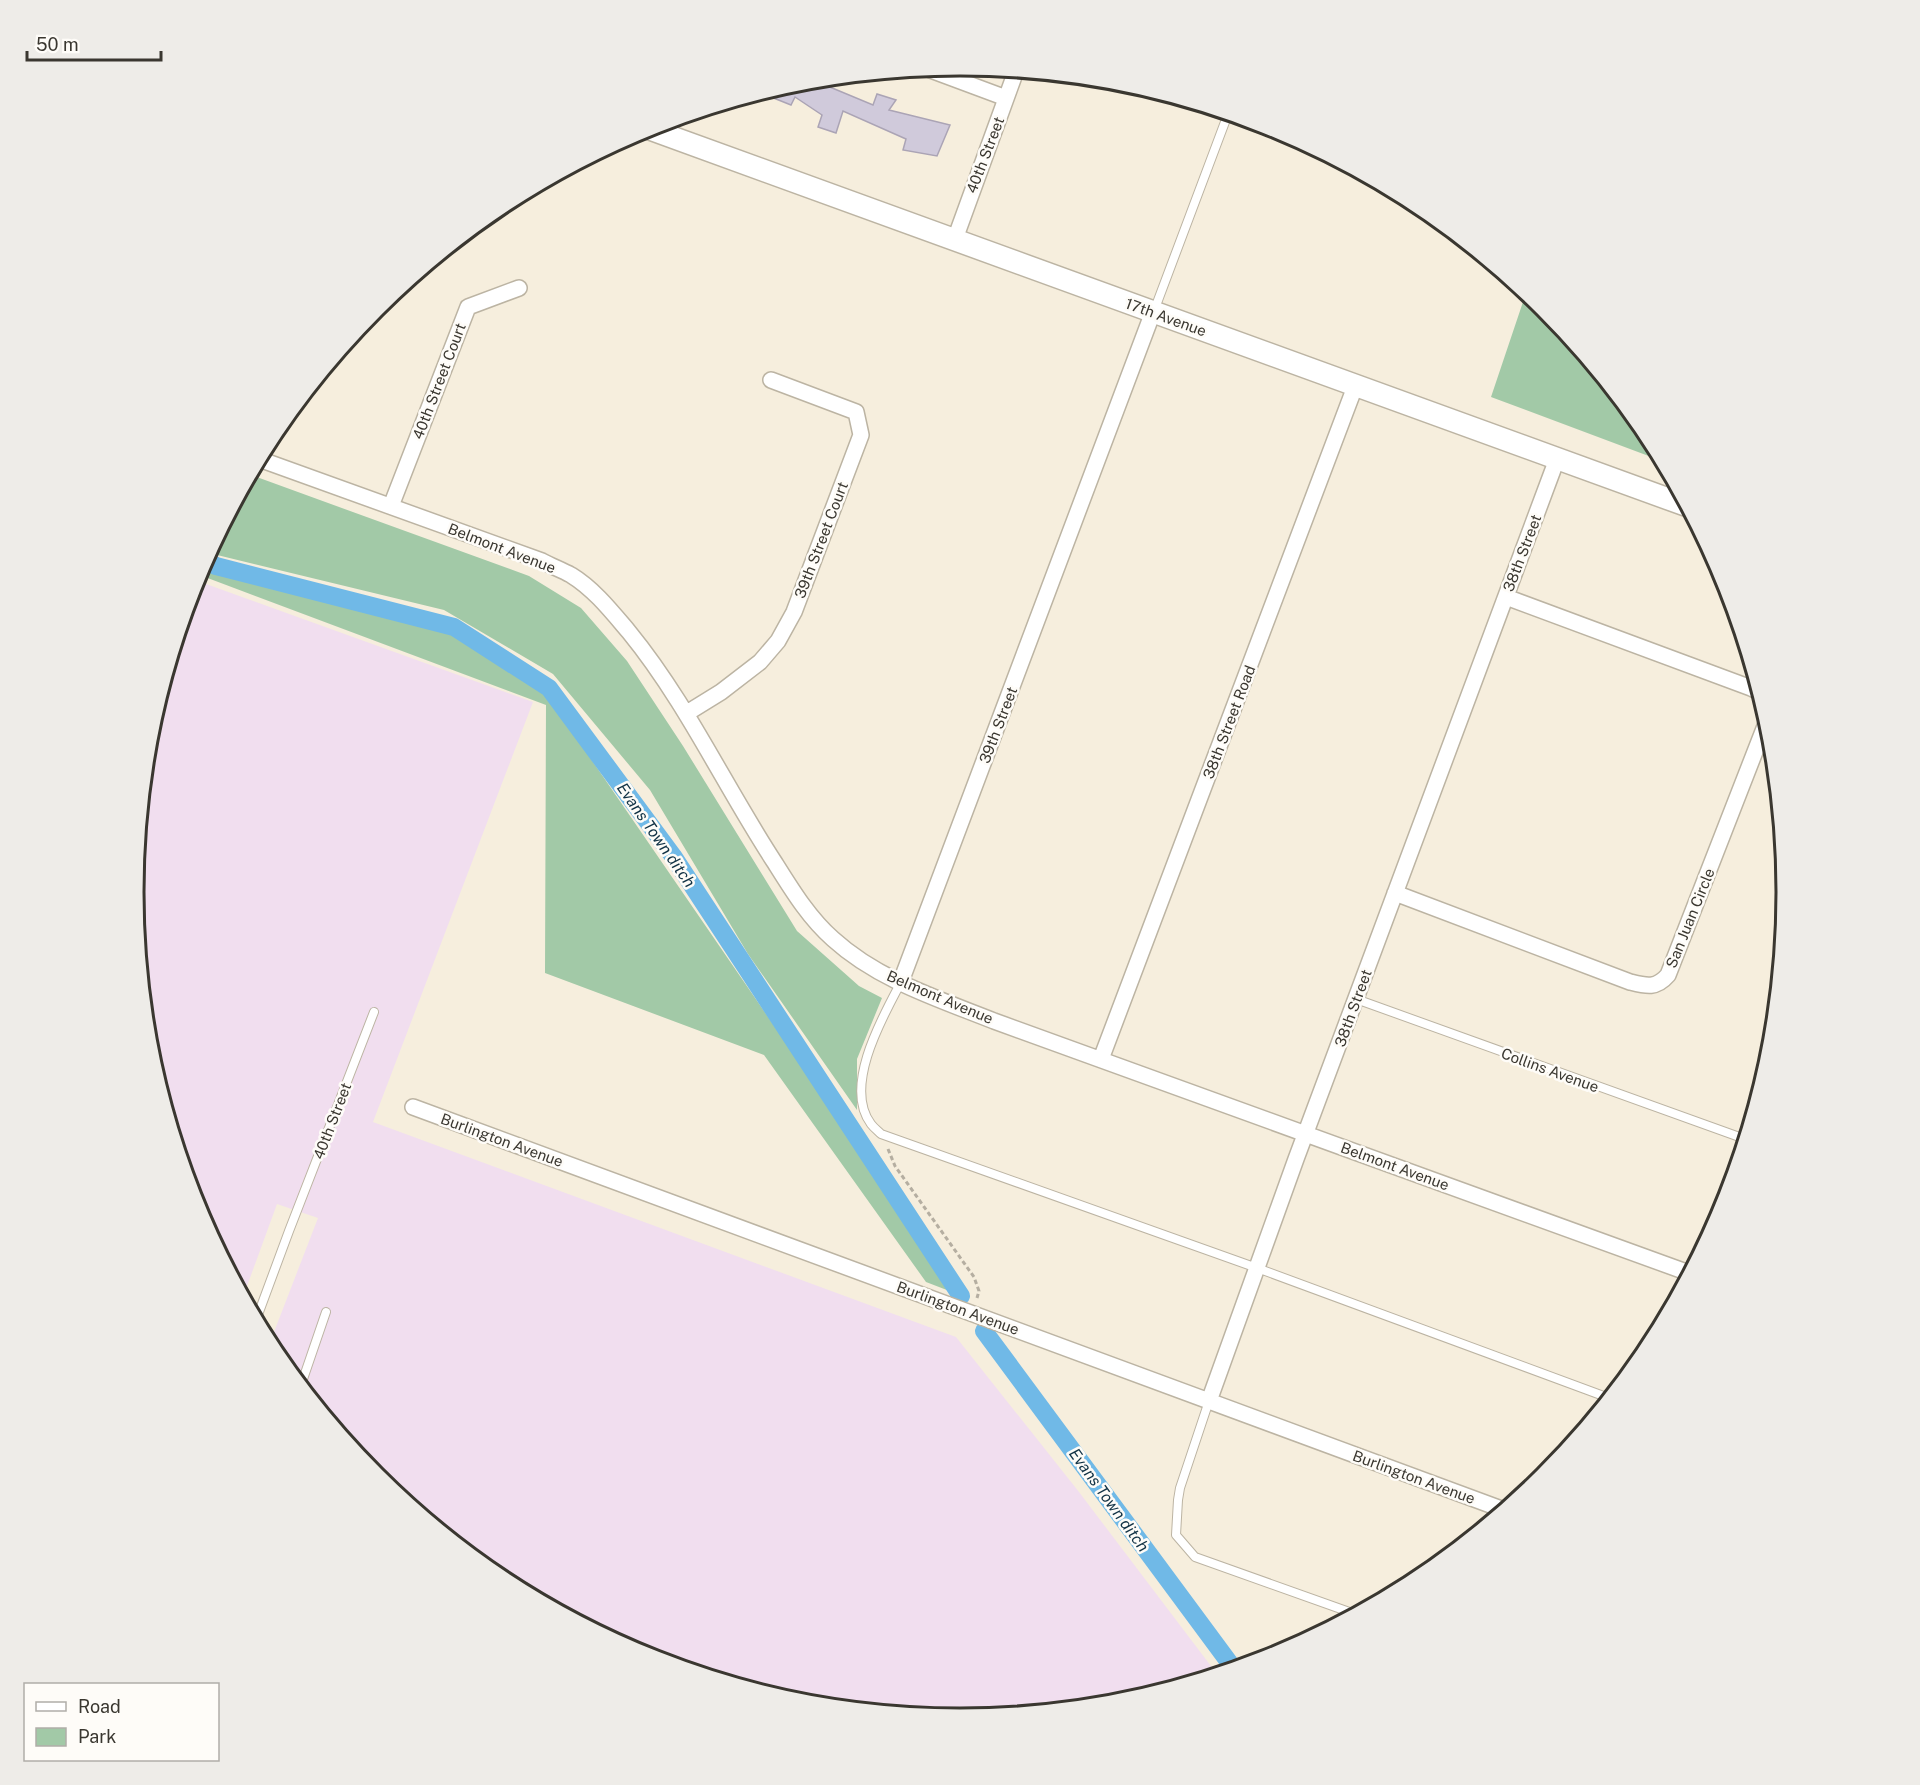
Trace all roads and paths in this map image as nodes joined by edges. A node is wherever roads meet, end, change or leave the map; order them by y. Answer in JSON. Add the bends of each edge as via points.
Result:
{"nodes":[{"id":1,"x":948,"y":76,"type":"edge"},
{"id":2,"x":1014,"y":78,"type":"edge"},
{"id":3,"x":1006,"y":98,"type":"junction"},
{"id":4,"x":1225,"y":121,"type":"edge"},
{"id":5,"x":662,"y":134,"type":"edge"},
{"id":6,"x":955,"y":239,"type":"junction"},
{"id":7,"x":519,"y":288,"type":"dead end"},
{"id":8,"x":1153,"y":312,"type":"junction"},
{"id":9,"x":771,"y":380,"type":"dead end"},
{"id":10,"x":1356,"y":384,"type":"junction"},
{"id":11,"x":1557,"y":459,"type":"junction"},
{"id":12,"x":267,"y":462,"type":"edge"},
{"id":13,"x":1676,"y":502,"type":"edge"},
{"id":14,"x":391,"y":506,"type":"junction"},
{"id":15,"x":1506,"y":597,"type":"junction"},
{"id":16,"x":1750,"y":688,"type":"edge"},
{"id":17,"x":687,"y":713,"type":"junction"},
{"id":18,"x":1761,"y":737,"type":"edge"},
{"id":19,"x":1395,"y":893,"type":"junction"},
{"id":20,"x":900,"y":984,"type":"junction"},
{"id":21,"x":1356,"y":999,"type":"junction"},
{"id":22,"x":374,"y":1012,"type":"dead end"},
{"id":23,"x":1101,"y":1059,"type":"junction"},
{"id":24,"x":412,"y":1107,"type":"dead end"},
{"id":25,"x":1306,"y":1133,"type":"junction"},
{"id":26,"x":881,"y":1134,"type":"junction"},
{"id":27,"x":1738,"y":1137,"type":"edge"},
{"id":28,"x":1257,"y":1268,"type":"junction"},
{"id":29,"x":1683,"y":1271,"type":"edge"},
{"id":30,"x":260,"y":1310,"type":"edge"},
{"id":31,"x":326,"y":1312,"type":"dead end"},
{"id":32,"x":974,"y":1314,"type":"junction"},
{"id":33,"x":304,"y":1377,"type":"edge"},
{"id":34,"x":1602,"y":1395,"type":"edge"},
{"id":35,"x":1209,"y":1401,"type":"junction"},
{"id":36,"x":1497,"y":1507,"type":"edge"},
{"id":37,"x":1346,"y":1611,"type":"edge"}],
"edges":[{"from":1,"to":3,"type":"street"},
{"from":2,"to":3,"type":"street","name":"40th Street"},
{"from":3,"to":6,"type":"street","name":"40th Street"},
{"from":4,"to":8,"type":"lane"},
{"from":5,"to":6,"type":"main road","name":"17th Avenue"},
{"from":6,"to":8,"type":"main road","name":"17th Avenue"},
{"from":7,"to":14,"type":"street","name":"40th Street Court","via":[[468,307]]},
{"from":8,"to":10,"type":"main road","name":"17th Avenue"},
{"from":8,"to":20,"type":"street","name":"39th Street"},
{"from":9,"to":17,"type":"street","name":"39th Street Court","via":[[856,412],[861,435],[794,612],[778,641],[760,662]]},
{"from":10,"to":11,"type":"main road","name":"17th Avenue"},
{"from":10,"to":23,"type":"street","name":"38th Street Road"},
{"from":11,"to":13,"type":"main road","name":"17th Avenue"},
{"from":11,"to":15,"type":"street","name":"38th Street"},
{"from":12,"to":14,"type":"street","name":"Belmont Avenue"},
{"from":14,"to":17,"type":"street","name":"Belmont Avenue","via":[[542,561],[572,576],[606,604]]},
{"from":15,"to":16,"type":"street"},
{"from":15,"to":19,"type":"street","name":"38th Street"},
{"from":17,"to":20,"type":"street","name":"Belmont Avenue","via":[[798,899],[831,938]]},
{"from":18,"to":19,"type":"street","name":"San Juan Circle","via":[[1668,975],[1661,983],[1644,986],[1630,982]]},
{"from":19,"to":21,"type":"street","name":"38th Street"},
{"from":20,"to":23,"type":"street","name":"Belmont Avenue"},
{"from":20,"to":26,"type":"lane","name":"39th Street","via":[[875,1034],[863,1071],[862,1099],[871,1124]]},
{"from":21,"to":25,"type":"street","name":"38th Street"},
{"from":21,"to":27,"type":"lane","name":"Collins Avenue"},
{"from":22,"to":30,"type":"lane","name":"40th Street"},
{"from":23,"to":25,"type":"street","name":"Belmont Avenue"},
{"from":24,"to":32,"type":"street","name":"Burlington Avenue"},
{"from":25,"to":28,"type":"street","name":"38th Street"},
{"from":25,"to":29,"type":"street","name":"Belmont Avenue"},
{"from":26,"to":28,"type":"lane"},
{"from":26,"to":32,"type":"path","via":[[896,1166],[974,1277],[979,1291]]},
{"from":28,"to":34,"type":"lane"},
{"from":28,"to":35,"type":"street","name":"38th Street"},
{"from":31,"to":33,"type":"lane"},
{"from":32,"to":35,"type":"street","name":"Burlington Avenue"},
{"from":35,"to":36,"type":"street","name":"Burlington Avenue"},
{"from":35,"to":37,"type":"lane","name":"38th Street","via":[[1178,1500],[1176,1535],[1195,1557]]}]}
